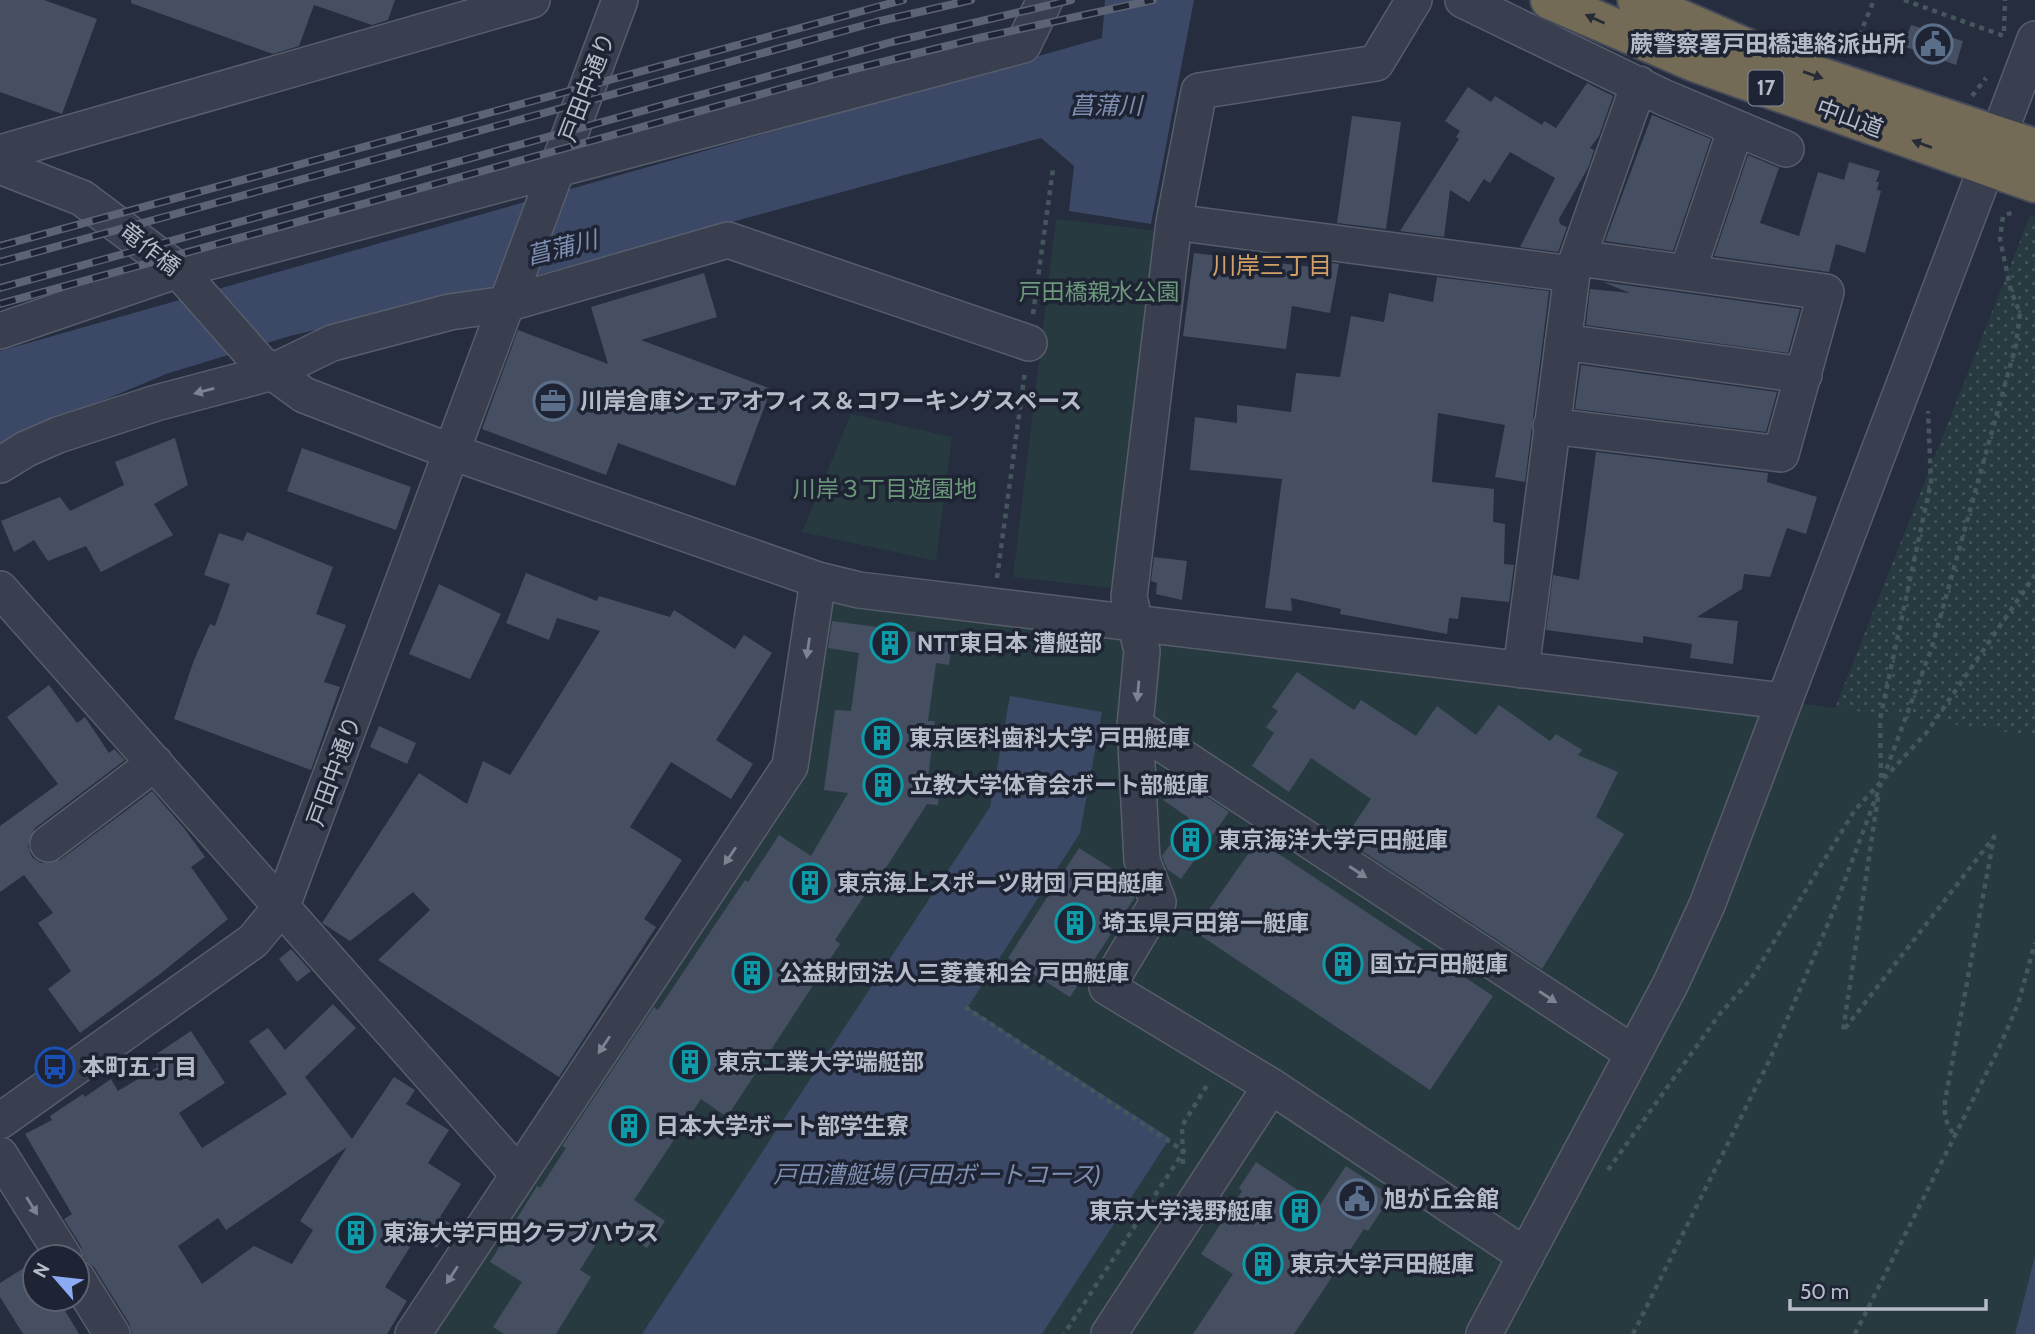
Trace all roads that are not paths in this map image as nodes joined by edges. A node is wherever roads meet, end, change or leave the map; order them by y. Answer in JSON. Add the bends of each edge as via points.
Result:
{"nodes":[{"id":1,"x":532,"y":0,"type":"edge"},
{"id":2,"x":620,"y":0,"type":"edge"},
{"id":3,"x":1045,"y":0,"type":"edge"},
{"id":4,"x":1414,"y":0,"type":"edge"},
{"id":5,"x":1463,"y":0,"type":"edge"},
{"id":6,"x":1550,"y":0,"type":"edge"},
{"id":7,"x":1637,"y":0,"type":"edge"},
{"id":8,"x":2035,"y":39,"type":"edge"},
{"id":9,"x":1639,"y":84,"type":"junction"},
{"id":10,"x":1736,"y":128,"type":"junction"},
{"id":11,"x":2035,"y":148,"type":"edge"},
{"id":12,"x":1786,"y":149,"type":"dead end"},
{"id":13,"x":1992,"y":152,"type":"junction"},
{"id":14,"x":0,"y":153,"type":"edge"},
{"id":15,"x":0,"y":166,"type":"edge"},
{"id":16,"x":554,"y":173,"type":"junction"},
{"id":17,"x":2035,"y":183,"type":"edge"},
{"id":18,"x":1174,"y":222,"type":"junction"},
{"id":19,"x":1575,"y":266,"type":"junction"},
{"id":20,"x":181,"y":273,"type":"junction"},
{"id":21,"x":1687,"y":273,"type":"junction"},
{"id":22,"x":507,"y":303,"type":"junction"},
{"id":23,"x":0,"y":331,"type":"edge"},
{"id":24,"x":1563,"y":342,"type":"junction"},
{"id":25,"x":1029,"y":343,"type":"road end"},
{"id":26,"x":264,"y":367,"type":"junction"},
{"id":27,"x":1804,"y":375,"type":"junction"},
{"id":28,"x":1551,"y":426,"type":"junction"},
{"id":29,"x":452,"y":452,"type":"junction"},
{"id":30,"x":0,"y":465,"type":"edge"},
{"id":31,"x":818,"y":580,"type":"junction"},
{"id":32,"x":0,"y":589,"type":"edge"},
{"id":33,"x":1135,"y":623,"type":"junction"},
{"id":34,"x":1521,"y":670,"type":"junction"},
{"id":35,"x":1784,"y":701,"type":"junction"},
{"id":36,"x":1135,"y":726,"type":"junction"},
{"id":37,"x":155,"y":763,"type":"junction"},
{"id":38,"x":48,"y":844,"type":"dead end"},
{"id":39,"x":282,"y":906,"type":"junction"},
{"id":40,"x":1633,"y":1053,"type":"junction"},
{"id":41,"x":1271,"y":1086,"type":"junction"},
{"id":42,"x":0,"y":1121,"type":"edge"},
{"id":43,"x":0,"y":1155,"type":"edge"},
{"id":44,"x":518,"y":1174,"type":"junction"},
{"id":45,"x":55,"y":1243,"type":"edge"},
{"id":46,"x":1526,"y":1256,"type":"junction"},
{"id":47,"x":91,"y":1300,"type":"edge"},
{"id":48,"x":112,"y":1334,"type":"edge"},
{"id":49,"x":413,"y":1334,"type":"edge"},
{"id":50,"x":1109,"y":1334,"type":"edge"},
{"id":51,"x":1484,"y":1334,"type":"edge"}],
"edges":[{"from":1,"to":14,"type":"street"},
{"from":2,"to":16,"type":"street","name":"戸田中通り"},
{"from":3,"to":16,"type":"street","via":[[1023,45]]},
{"from":4,"to":18,"type":"street","via":[[1376,63],[1199,91]]},
{"from":5,"to":9,"type":"street"},
{"from":13,"to":6,"type":"highway","name":"中山道","number":"17","one_way":true,"via":[[1694,62]]},
{"from":7,"to":13,"type":"highway","name":"中山道","number":"17","one_way":true},
{"from":8,"to":13,"type":"street"},
{"from":9,"to":10,"type":"street"},
{"from":9,"to":19,"type":"street"},
{"from":10,"to":12,"type":"street"},
{"from":10,"to":21,"type":"street"},
{"from":11,"to":13,"type":"highway","name":"中山道","number":"17"},
{"from":13,"to":17,"type":"highway","name":"中山道","number":"17"},
{"from":13,"to":35,"type":"street"},
{"from":15,"to":20,"type":"street","name":"竜作橋","via":[[82,198]]},
{"from":16,"to":20,"type":"street"},
{"from":16,"to":22,"type":"street","name":"戸田中通り"},
{"from":18,"to":19,"type":"street"},
{"from":18,"to":33,"type":"street","via":[[1129,597]]},
{"from":19,"to":21,"type":"street"},
{"from":19,"to":24,"type":"street"},
{"from":20,"to":23,"type":"street"},
{"from":20,"to":26,"type":"street","name":"竜作橋"},
{"from":21,"to":27,"type":"street","via":[[1826,292]]},
{"from":22,"to":25,"type":"street","via":[[728,240]]},
{"from":22,"to":26,"type":"street","via":[[450,312],[332,343]]},
{"from":22,"to":29,"type":"street","name":"戸田中通り"},
{"from":24,"to":27,"type":"street"},
{"from":24,"to":28,"type":"street"},
{"from":26,"to":29,"type":"street","name":"竜作橋","via":[[340,411]]},
{"from":26,"to":30,"type":"street","one_way":true,"via":[[58,435]]},
{"from":27,"to":28,"type":"street","via":[[1781,454]]},
{"from":28,"to":34,"type":"street"},
{"from":29,"to":31,"type":"street","name":"竜作橋"},
{"from":29,"to":39,"type":"street","name":"戸田中通り"},
{"from":31,"to":33,"type":"street","name":"竜作橋","via":[[859,590]]},
{"from":31,"to":44,"type":"street","one_way":true,"via":[[790,766]]},
{"from":32,"to":37,"type":"street"},
{"from":33,"to":34,"type":"street","name":"竜作橋"},
{"from":33,"to":36,"type":"street","one_way":true,"via":[[1142,651]]},
{"from":34,"to":35,"type":"street","name":"竜作橋"},
{"from":35,"to":40,"type":"street","via":[[1707,905]]},
{"from":36,"to":40,"type":"street","one_way":true},
{"from":36,"to":41,"type":"street","via":[[1142,860],[1158,902],[1107,987]]},
{"from":37,"to":38,"type":"street"},
{"from":37,"to":39,"type":"street"},
{"from":39,"to":42,"type":"street","name":"戸田中通り","via":[[253,941]]},
{"from":39,"to":44,"type":"street"},
{"from":40,"to":46,"type":"street"},
{"from":41,"to":46,"type":"street"},
{"from":41,"to":50,"type":"street"},
{"from":43,"to":45,"type":"street","one_way":true},
{"from":44,"to":49,"type":"street","one_way":true},
{"from":46,"to":51,"type":"street"},
{"from":47,"to":48,"type":"street"}]}
